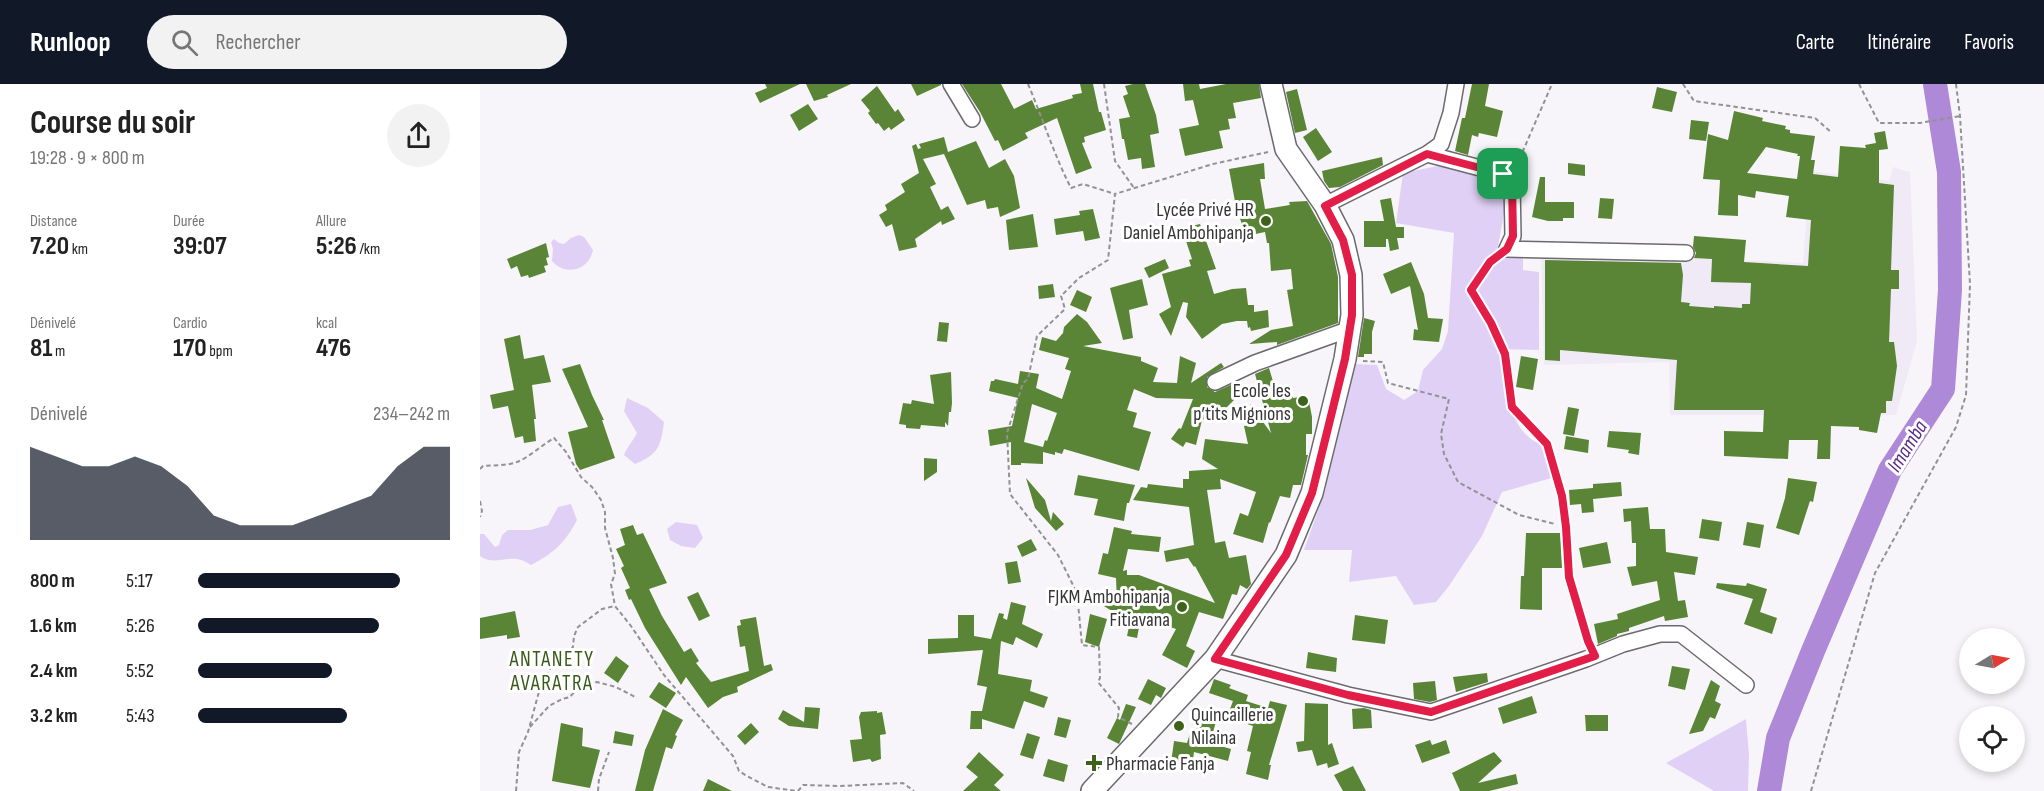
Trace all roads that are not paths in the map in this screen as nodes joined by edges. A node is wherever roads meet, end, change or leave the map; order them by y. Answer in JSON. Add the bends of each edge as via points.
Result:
{"nodes":[{"id":1,"x":951,"y":84,"type":"edge"},
{"id":2,"x":1271,"y":84,"type":"edge"},
{"id":3,"x":1456,"y":84,"type":"edge"},
{"id":4,"x":972,"y":119,"type":"dead end"},
{"id":5,"x":1427,"y":154,"type":"junction"},
{"id":6,"x":1325,"y":206,"type":"junction"},
{"id":7,"x":1686,"y":253,"type":"dead end"},
{"id":8,"x":1350,"y":329,"type":"junction"},
{"id":9,"x":1215,"y":382,"type":"dead end"},
{"id":10,"x":1547,"y":444,"type":"road end"},
{"id":11,"x":1595,"y":656,"type":"junction"},
{"id":12,"x":1215,"y":659,"type":"junction"},
{"id":13,"x":1746,"y":685,"type":"dead end"},
{"id":14,"x":1092,"y":791,"type":"edge"}],
"edges":[{"from":1,"to":4,"type":"street"},
{"from":2,"to":6,"type":"street","via":[[1286,148]]},
{"from":3,"to":5,"type":"street","via":[[1441,144]]},
{"from":5,"to":6,"type":"street"},
{"from":5,"to":7,"type":"street","via":[[1503,174],[1512,182],[1513,236],[1507,249]]},
{"from":6,"to":8,"type":"street","via":[[1343,240],[1352,275]]},
{"from":8,"to":9,"type":"street","via":[[1255,363]]},
{"from":8,"to":12,"type":"street","via":[[1312,493],[1286,555]]},
{"from":10,"to":11,"type":"lane","via":[[1562,496],[1569,577]]},
{"from":11,"to":12,"type":"street","via":[[1431,712],[1348,695]]},
{"from":11,"to":13,"type":"street","via":[[1660,634],[1681,634]]},
{"from":12,"to":14,"type":"street"}]}
